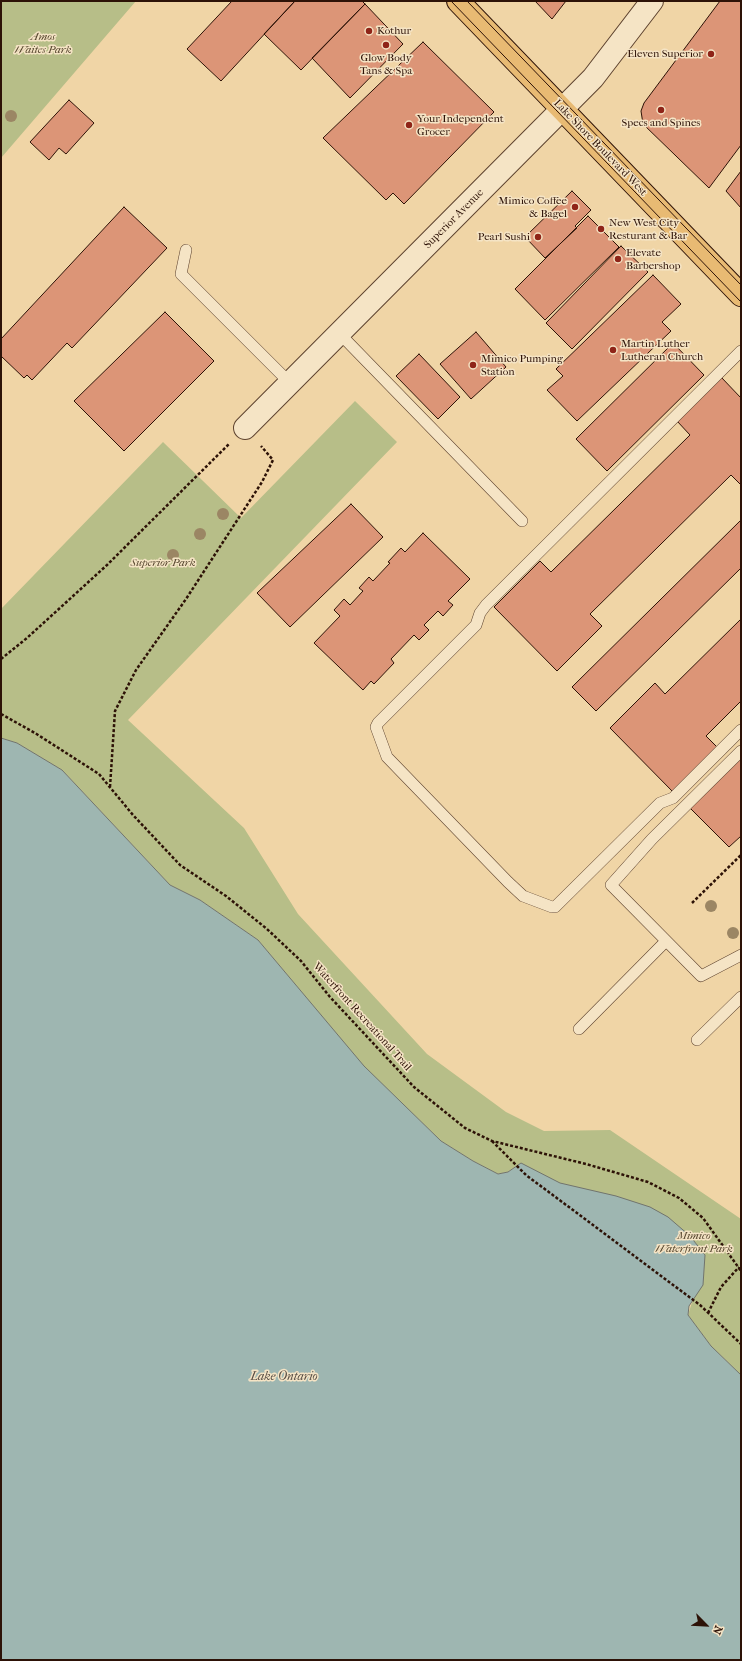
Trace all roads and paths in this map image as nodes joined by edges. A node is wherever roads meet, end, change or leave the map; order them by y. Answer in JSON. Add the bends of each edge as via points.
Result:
{"nodes":[{"id":1,"x":458,"y":1,"type":"edge"},
{"id":2,"x":652,"y":1,"type":"edge"},
{"id":3,"x":562,"y":109,"type":"junction"},
{"id":4,"x":186,"y":250,"type":"dead end"},
{"id":5,"x":741,"y":295,"type":"edge"},
{"id":6,"x":339,"y":333,"type":"junction"},
{"id":7,"x":741,"y":351,"type":"edge"},
{"id":8,"x":290,"y":383,"type":"junction"},
{"id":9,"x":246,"y":428,"type":"joint"},
{"id":10,"x":273,"y":460,"type":"dead end"},
{"id":11,"x":522,"y":521,"type":"dead end"},
{"id":12,"x":1,"y":659,"type":"edge"},
{"id":13,"x":1,"y":714,"type":"edge"},
{"id":14,"x":741,"y":730,"type":"edge"},
{"id":15,"x":741,"y":751,"type":"edge"},
{"id":16,"x":110,"y":787,"type":"junction"},
{"id":17,"x":741,"y":855,"type":"edge"},
{"id":18,"x":692,"y":903,"type":"dead end"},
{"id":19,"x":666,"y":941,"type":"junction"},
{"id":20,"x":741,"y":955,"type":"edge"},
{"id":21,"x":741,"y":996,"type":"edge"},
{"id":22,"x":579,"y":1029,"type":"dead end"},
{"id":23,"x":697,"y":1040,"type":"dead end"},
{"id":24,"x":492,"y":1141,"type":"junction"},
{"id":25,"x":739,"y":1267,"type":"junction"},
{"id":26,"x":741,"y":1271,"type":"edge"},
{"id":27,"x":708,"y":1313,"type":"junction"},
{"id":28,"x":741,"y":1344,"type":"edge"}],
"edges":[{"from":1,"to":3,"type":"main road","name":"Lake Shore Boulevard West"},
{"from":2,"to":3,"type":"street","name":"Superior Avenue","via":[[593,78]]},
{"from":3,"to":5,"type":"main road","name":"Lake Shore Boulevard West"},
{"from":3,"to":6,"type":"street","name":"Superior Avenue"},
{"from":4,"to":8,"type":"lane","via":[[181,274]]},
{"from":6,"to":8,"type":"street","name":"Superior Avenue"},
{"from":6,"to":11,"type":"lane"},
{"from":7,"to":14,"type":"lane","via":[[486,605],[476,625],[376,727],[387,757],[508,882],[523,896],[552,907],[555,907],[660,803],[673,798]]},
{"from":8,"to":9,"type":"street","name":"Superior Avenue"},
{"from":9,"to":12,"type":"path","via":[[106,565],[28,638]]},
{"from":10,"to":16,"type":"path","via":[[237,523],[136,670],[115,711]]},
{"from":13,"to":16,"type":"path","name":"Waterfront Recreational Trail","via":[[99,774]]},
{"from":15,"to":19,"type":"lane","via":[[652,839],[611,885]]},
{"from":16,"to":24,"type":"path","name":"Waterfront Recreational Trail","via":[[180,865],[226,896],[301,961],[330,997],[414,1088],[465,1128]]},
{"from":17,"to":18,"type":"path"},
{"from":19,"to":20,"type":"lane","via":[[701,976]]},
{"from":19,"to":22,"type":"lane"},
{"from":21,"to":23,"type":"lane"},
{"from":24,"to":25,"type":"path","name":"Waterfront Recreational Trail","via":[[648,1182],[679,1198],[703,1218]]},
{"from":24,"to":27,"type":"path","via":[[513,1163]]},
{"from":25,"to":26,"type":"path","name":"Waterfront Recreational Trail"},
{"from":25,"to":27,"type":"path","via":[[721,1287]]},
{"from":27,"to":28,"type":"path"}]}
